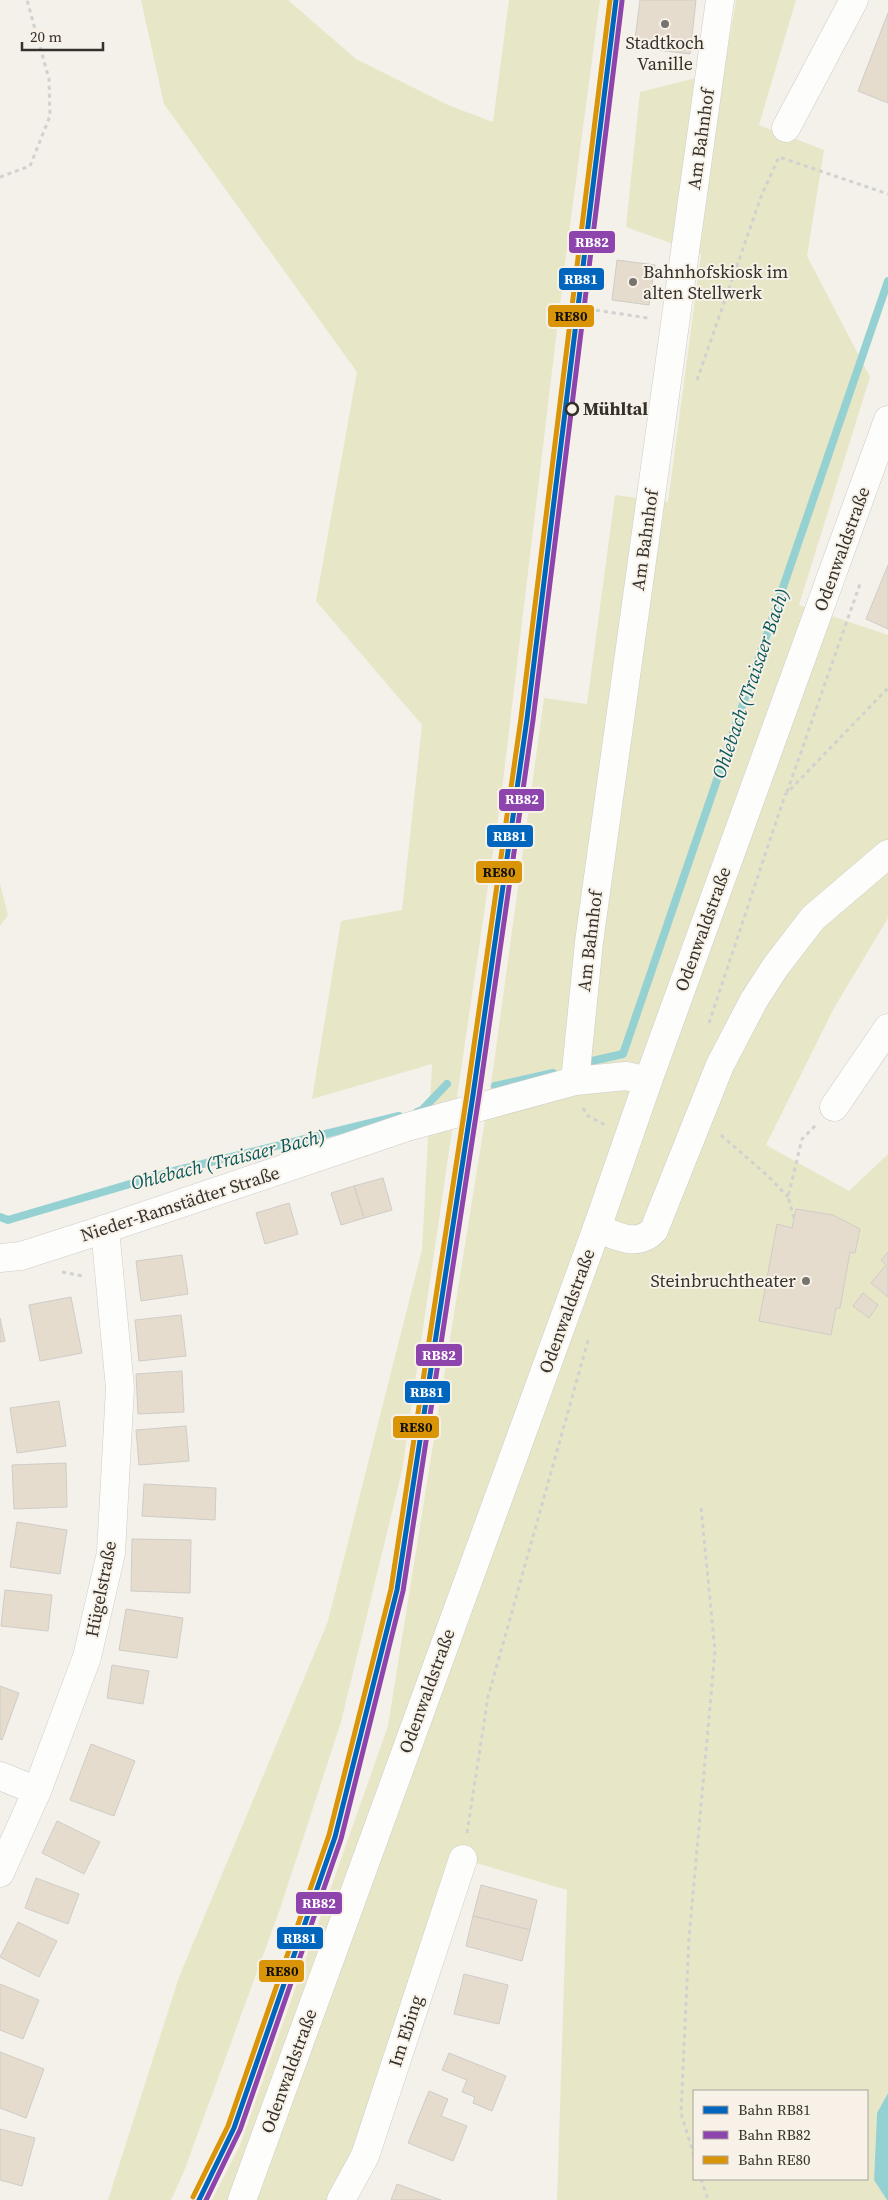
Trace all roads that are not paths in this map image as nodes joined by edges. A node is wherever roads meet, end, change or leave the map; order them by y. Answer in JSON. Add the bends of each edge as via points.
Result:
{"nodes":[{"id":1,"x":720,"y":0,"type":"edge"},
{"id":2,"x":854,"y":0,"type":"edge"},
{"id":3,"x":786,"y":128,"type":"dead end"},
{"id":4,"x":888,"y":420,"type":"edge"},
{"id":5,"x":888,"y":854,"type":"edge"},
{"id":6,"x":888,"y":1028,"type":"edge"},
{"id":7,"x":648,"y":1081,"type":"junction"},
{"id":8,"x":576,"y":1091,"type":"junction"},
{"id":9,"x":834,"y":1107,"type":"road end"},
{"id":10,"x":598,"y":1228,"type":"junction"},
{"id":11,"x":105,"y":1229,"type":"junction"},
{"id":12,"x":0,"y":1258,"type":"edge"},
{"id":13,"x":0,"y":1776,"type":"edge"},
{"id":14,"x":37,"y":1791,"type":"junction"},
{"id":15,"x":463,"y":1859,"type":"road end"},
{"id":16,"x":0,"y":1873,"type":"edge"},
{"id":17,"x":242,"y":2200,"type":"edge"},
{"id":18,"x":341,"y":2200,"type":"edge"}],
"edges":[{"from":1,"to":8,"type":"street","name":"Am Bahnhof","via":[[589,942]]},
{"from":2,"to":3,"type":"street"},
{"from":4,"to":7,"type":"street","name":"Odenwaldstraße"},
{"from":5,"to":10,"type":"street","via":[[813,918],[758,993],[720,1065],[654,1230],[647,1237],[636,1240]]},
{"from":6,"to":9,"type":"street"},
{"from":7,"to":8,"type":"street","name":"Nieder-Ramstädter Straße","via":[[626,1076]]},
{"from":7,"to":10,"type":"street","name":"Odenwaldstraße"},
{"from":8,"to":11,"type":"street","name":"Nieder-Ramstädter Straße","via":[[407,1128]]},
{"from":10,"to":17,"type":"street","name":"Odenwaldstraße"},
{"from":11,"to":12,"type":"street","name":"Nieder-Ramstädter Straße","via":[[21,1256]]},
{"from":11,"to":14,"type":"street","name":"Hügelstraße","via":[[120,1388],[112,1554],[87,1657]]},
{"from":13,"to":14,"type":"street"},
{"from":14,"to":16,"type":"street","name":"Hügelstraße"},
{"from":15,"to":18,"type":"street","name":"Im Ebing","via":[[365,2156]]}]}
